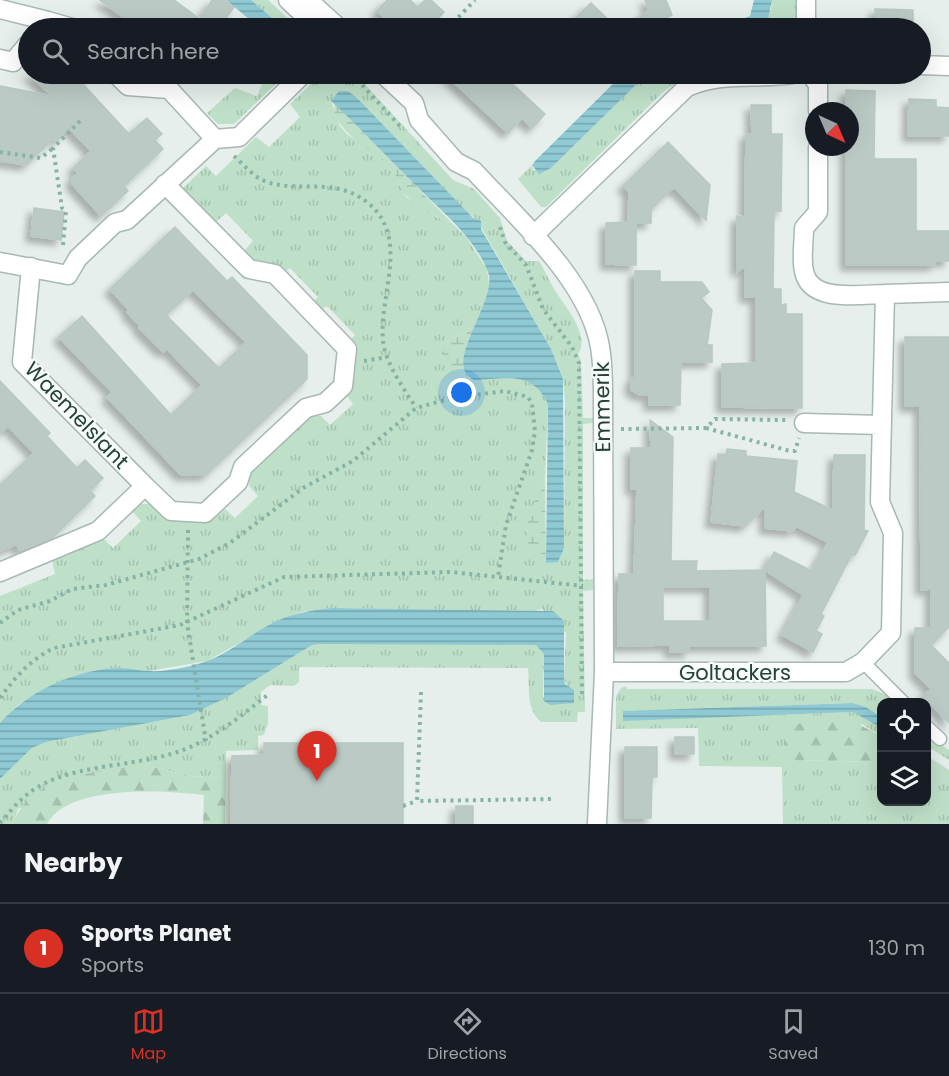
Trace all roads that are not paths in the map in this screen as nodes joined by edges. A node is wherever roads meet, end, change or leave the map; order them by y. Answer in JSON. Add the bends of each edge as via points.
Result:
{"nodes":[{"id":1,"x":288,"y":0,"type":"edge"},
{"id":2,"x":308,"y":0,"type":"edge"},
{"id":3,"x":806,"y":0,"type":"edge"},
{"id":4,"x":0,"y":9,"type":"edge"},
{"id":5,"x":25,"y":18,"type":"edge"},
{"id":6,"x":307,"y":18,"type":"edge"},
{"id":7,"x":328,"y":18,"type":"edge"},
{"id":8,"x":806,"y":18,"type":"edge"},
{"id":9,"x":18,"y":56,"type":"edge"},
{"id":10,"x":0,"y":59,"type":"edge"},
{"id":11,"x":931,"y":65,"type":"edge"},
{"id":12,"x":949,"y":66,"type":"edge"},
{"id":13,"x":126,"y":84,"type":"edge"},
{"id":14,"x":293,"y":84,"type":"edge"},
{"id":15,"x":393,"y":84,"type":"edge"},
{"id":16,"x":694,"y":84,"type":"edge"},
{"id":17,"x":817,"y":84,"type":"edge"},
{"id":18,"x":818,"y":102,"type":"edge"},
{"id":19,"x":215,"y":139,"type":"junction"},
{"id":20,"x":818,"y":156,"type":"edge"},
{"id":21,"x":165,"y":184,"type":"junction"},
{"id":22,"x":533,"y":236,"type":"junction"},
{"id":23,"x":0,"y":262,"type":"edge"},
{"id":24,"x":31,"y":267,"type":"junction"},
{"id":25,"x":949,"y":292,"type":"edge"},
{"id":26,"x":885,"y":294,"type":"junction"},
{"id":27,"x":804,"y":423,"type":"road end"},
{"id":28,"x":882,"y":425,"type":"junction"},
{"id":29,"x":146,"y":486,"type":"junction"},
{"id":30,"x":0,"y":572,"type":"edge"},
{"id":31,"x":863,"y":662,"type":"junction"},
{"id":32,"x":604,"y":672,"type":"junction"},
{"id":33,"x":899,"y":698,"type":"edge"},
{"id":34,"x":931,"y":730,"type":"edge"},
{"id":35,"x":940,"y":739,"type":"dead end"},
{"id":36,"x":597,"y":824,"type":"edge"}],
"edges":[{"from":1,"to":6,"type":"street"},
{"from":2,"to":7,"type":"street"},
{"from":3,"to":8,"type":"street"},
{"from":4,"to":5,"type":"street"},
{"from":9,"to":10,"type":"street","via":[[13,62]]},
{"from":11,"to":12,"type":"street"},
{"from":13,"to":19,"type":"street","via":[[169,89]]},
{"from":14,"to":19,"type":"street","via":[[238,137]]},
{"from":15,"to":22,"type":"street","name":"Emmerik","via":[[414,103],[419,120],[456,162],[474,171]]},
{"from":16,"to":22,"type":"street"},
{"from":17,"to":18,"type":"street"},
{"from":19,"to":21,"type":"street"},
{"from":20,"to":26,"type":"street","via":[[818,212],[804,228],[804,272],[808,282],[826,293]]},
{"from":21,"to":24,"type":"street","via":[[127,220],[115,223],[78,258],[68,275]]},
{"from":21,"to":29,"type":"street","name":"Waemelslant","via":[[249,270],[274,274],[347,349],[343,386],[325,403],[306,408],[243,467],[238,482],[205,513],[171,511]]},
{"from":22,"to":32,"type":"street","name":"Emmerik","via":[[558,263],[588,308],[600,346]]},
{"from":23,"to":24,"type":"street"},
{"from":24,"to":29,"type":"street","name":"Waemelslant","via":[[22,362]]},
{"from":25,"to":26,"type":"street"},
{"from":26,"to":28,"type":"street","name":"Goltackers"},
{"from":27,"to":28,"type":"street"},
{"from":28,"to":31,"type":"street","name":"Goltackers","via":[[880,502],[893,533],[892,625],[886,640]]},
{"from":29,"to":30,"type":"street","name":"Waemelslant","via":[[98,531]]},
{"from":31,"to":32,"type":"street","name":"Goltackers","via":[[846,672]]},
{"from":31,"to":33,"type":"lane"},
{"from":32,"to":36,"type":"street","name":"Emmerik"},
{"from":34,"to":35,"type":"lane"}]}
